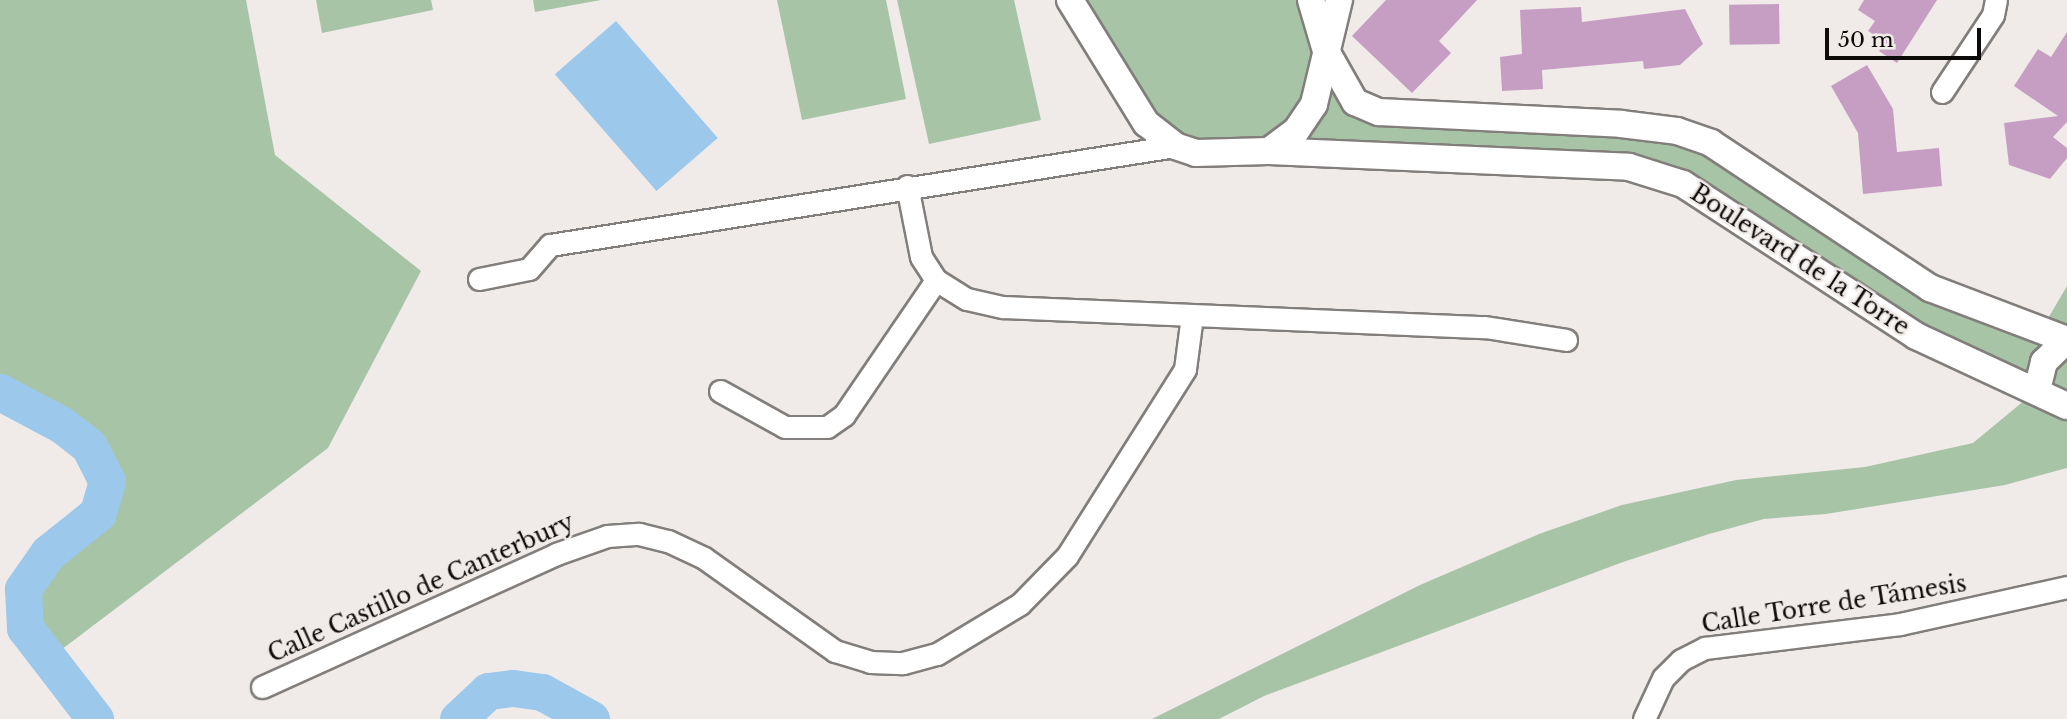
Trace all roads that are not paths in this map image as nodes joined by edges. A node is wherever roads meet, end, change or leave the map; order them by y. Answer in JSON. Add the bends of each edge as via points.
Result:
{"nodes":[{"id":1,"x":1070,"y":0,"type":"edge"},
{"id":2,"x":1311,"y":0,"type":"edge"},
{"id":3,"x":1339,"y":0,"type":"edge"},
{"id":4,"x":1996,"y":0,"type":"edge"},
{"id":5,"x":1326,"y":51,"type":"junction"},
{"id":6,"x":1942,"y":92,"type":"dead end"},
{"id":7,"x":1175,"y":146,"type":"junction"},
{"id":8,"x":1269,"y":152,"type":"junction"},
{"id":9,"x":907,"y":186,"type":"junction"},
{"id":10,"x":479,"y":279,"type":"dead end"},
{"id":11,"x":936,"y":280,"type":"junction"},
{"id":12,"x":1192,"y":316,"type":"junction"},
{"id":13,"x":1566,"y":340,"type":"dead end"},
{"id":14,"x":2067,"y":340,"type":"edge"},
{"id":15,"x":2037,"y":390,"type":"junction"},
{"id":16,"x":720,"y":391,"type":"dead end"},
{"id":17,"x":2067,"y":407,"type":"edge"},
{"id":18,"x":2067,"y":587,"type":"edge"},
{"id":19,"x":262,"y":687,"type":"dead end"},
{"id":20,"x":1644,"y":719,"type":"edge"}],
"edges":[{"from":1,"to":7,"type":"street","via":[[1146,123]]},
{"from":2,"to":5,"type":"street","name":"Boulevard de la Torre"},
{"from":3,"to":5,"type":"street"},
{"from":4,"to":6,"type":"street","via":[[1993,15]]},
{"from":5,"to":8,"type":"street","via":[[1314,104],[1296,131]]},
{"from":5,"to":14,"type":"street","name":"Boulevard de la Torre","via":[[1355,102],[1379,112],[1621,124],[1677,131],[1711,144],[1930,288]]},
{"from":7,"to":8,"type":"street","name":"Boulevard de la Torre","via":[[1196,153]]},
{"from":7,"to":9,"type":"street"},
{"from":8,"to":15,"type":"street","name":"Boulevard de la Torre","via":[[1629,167],[1683,184],[1916,336]]},
{"from":9,"to":10,"type":"street","via":[[550,245],[529,269]]},
{"from":9,"to":11,"type":"street","via":[[912,231]]},
{"from":11,"to":12,"type":"street","via":[[967,299],[1003,307]]},
{"from":11,"to":16,"type":"street","via":[[844,415],[827,427],[785,427]]},
{"from":12,"to":13,"type":"street","via":[[1485,327]]},
{"from":12,"to":19,"type":"street","name":"Calle Castillo de Canterbury","via":[[1185,369],[1067,556],[1020,604],[937,654],[903,663],[870,662],[835,651],[704,558],[639,534],[607,536],[556,554]]},
{"from":14,"to":15,"type":"street","via":[[2044,362]]},
{"from":15,"to":17,"type":"street","name":"Boulevard de la Torre"},
{"from":18,"to":20,"type":"street","name":"Calle Torre de Támesis","via":[[1900,624],[1705,648],[1681,660],[1663,678]]}]}
